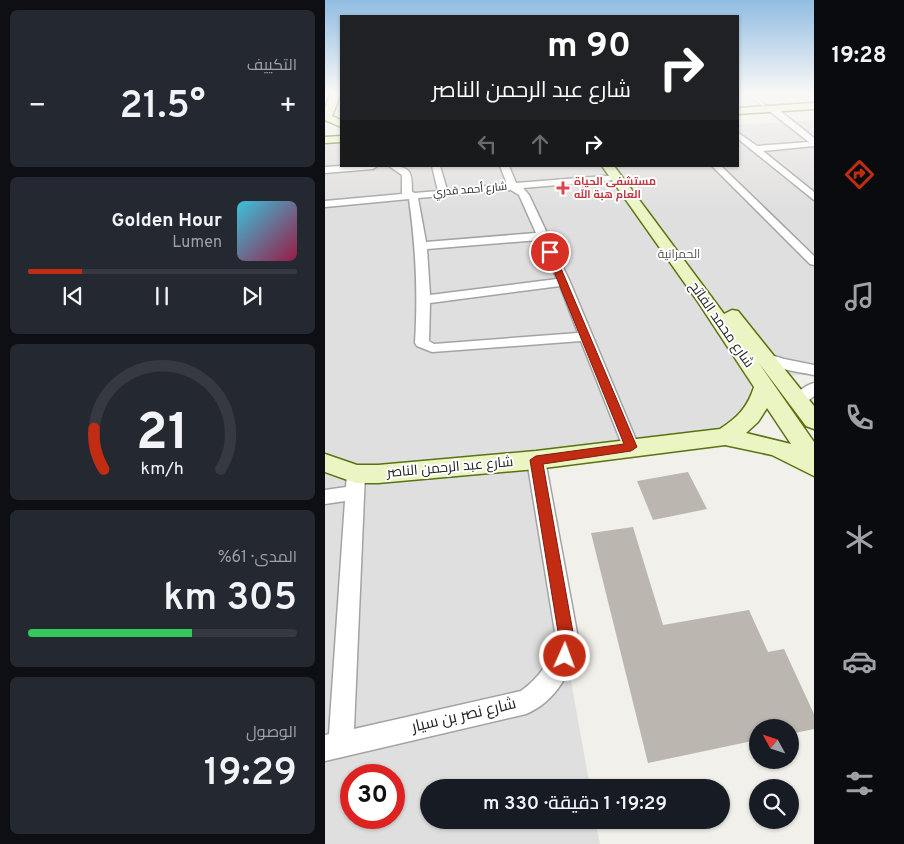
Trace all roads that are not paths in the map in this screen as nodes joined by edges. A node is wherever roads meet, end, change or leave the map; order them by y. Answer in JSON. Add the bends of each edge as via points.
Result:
{"nodes":[{"id":1,"x":800,"y":132,"type":"edge"},
{"id":2,"x":739,"y":136,"type":"edge"},
{"id":3,"x":340,"y":139,"type":"edge"},
{"id":4,"x":325,"y":140,"type":"edge"},
{"id":5,"x":814,"y":143,"type":"edge"},
{"id":6,"x":757,"y":149,"type":"junction"},
{"id":7,"x":361,"y":167,"type":"edge"},
{"id":8,"x":395,"y":167,"type":"edge"},
{"id":9,"x":436,"y":167,"type":"edge"},
{"id":10,"x":504,"y":167,"type":"edge"},
{"id":11,"x":717,"y":167,"type":"edge"},
{"id":12,"x":325,"y":170,"type":"edge"},
{"id":13,"x":615,"y":170,"type":"edge"},
{"id":14,"x":814,"y":183,"type":"edge"},
{"id":15,"x":800,"y":185,"type":"junction"},
{"id":16,"x":513,"y":187,"type":"junction"},
{"id":17,"x":443,"y":193,"type":"junction"},
{"id":18,"x":410,"y":196,"type":"junction"},
{"id":19,"x":814,"y":197,"type":"edge"},
{"id":20,"x":325,"y":204,"type":"edge"},
{"id":21,"x":543,"y":236,"type":"junction"},
{"id":22,"x":421,"y":246,"type":"junction"},
{"id":23,"x":814,"y":262,"type":"edge"},
{"id":24,"x":564,"y":282,"type":"junction"},
{"id":25,"x":424,"y":300,"type":"junction"},
{"id":26,"x":586,"y":337,"type":"junction"},
{"id":27,"x":764,"y":357,"type":"junction"},
{"id":28,"x":814,"y":370,"type":"edge"},
{"id":29,"x":764,"y":387,"type":"junction"},
{"id":30,"x":814,"y":388,"type":"edge"},
{"id":31,"x":798,"y":400,"type":"junction"},
{"id":32,"x":814,"y":421,"type":"edge"},
{"id":33,"x":725,"y":437,"type":"junction"},
{"id":34,"x":631,"y":447,"type":"junction"},
{"id":35,"x":536,"y":460,"type":"junction"},
{"id":36,"x":814,"y":460,"type":"edge"},
{"id":37,"x":325,"y":463,"type":"edge"},
{"id":38,"x":814,"y":467,"type":"edge"},
{"id":39,"x":356,"y":483,"type":"junction"},
{"id":40,"x":325,"y":497,"type":"edge"},
{"id":41,"x":333,"y":746,"type":"edge"}],
"edges":[{"from":1,"to":5,"type":"street"},
{"from":2,"to":6,"type":"street"},
{"from":3,"to":4,"type":"main road"},
{"from":5,"to":6,"type":"street"},
{"from":6,"to":15,"type":"street"},
{"from":7,"to":12,"type":"street"},
{"from":8,"to":18,"type":"street","via":[[405,171]]},
{"from":9,"to":17,"type":"street"},
{"from":10,"to":16,"type":"street"},
{"from":11,"to":23,"type":"street"},
{"from":13,"to":16,"type":"street","name":"شارع أحمد قدري"},
{"from":13,"to":27,"type":"main road","name":"شارع محمد الفاتح"},
{"from":13,"to":29,"type":"main road","name":"شارع محمد الفاتح"},
{"from":14,"to":15,"type":"street"},
{"from":15,"to":19,"type":"street"},
{"from":16,"to":17,"type":"street","name":"شارع أحمد قدري"},
{"from":16,"to":21,"type":"street","via":[[524,195]]},
{"from":17,"to":18,"type":"street","name":"شارع أحمد قدري"},
{"from":18,"to":20,"type":"street","name":"شارع أحمد قدري"},
{"from":18,"to":22,"type":"street"},
{"from":21,"to":22,"type":"street"},
{"from":21,"to":24,"type":"street"},
{"from":22,"to":25,"type":"street"},
{"from":24,"to":25,"type":"street"},
{"from":24,"to":26,"type":"street"},
{"from":25,"to":26,"type":"street","via":[[421,343],[432,348]]},
{"from":26,"to":34,"type":"street"},
{"from":27,"to":28,"type":"street"},
{"from":27,"to":31,"type":"main road","name":"شارع محمد الفاتح"},
{"from":29,"to":33,"type":"main road","name":"شارع عبد الرحمن الناصر","via":[[754,414]]},
{"from":29,"to":36,"type":"main road","name":"شارع محمد الفاتح"},
{"from":30,"to":31,"type":"street"},
{"from":31,"to":32,"type":"main road","name":"شارع محمد الفاتح"},
{"from":33,"to":34,"type":"main road","name":"شارع عبد الرحمن الناصر"},
{"from":33,"to":38,"type":"main road","name":"شارع عبد الرحمن الناصر","via":[[777,448]]},
{"from":34,"to":35,"type":"main road","name":"شارع عبد الرحمن الناصر"},
{"from":35,"to":39,"type":"main road","name":"شارع عبد الرحمن الناصر","via":[[378,474]]},
{"from":35,"to":41,"type":"street","name":"شارع نصر بن سيار","via":[[567,638],[565,656],[556,674],[540,693],[526,702]]},
{"from":37,"to":39,"type":"main road","name":"شارع عبد الرحمن الناصر"},
{"from":39,"to":40,"type":"street"},
{"from":39,"to":41,"type":"street"}]}
